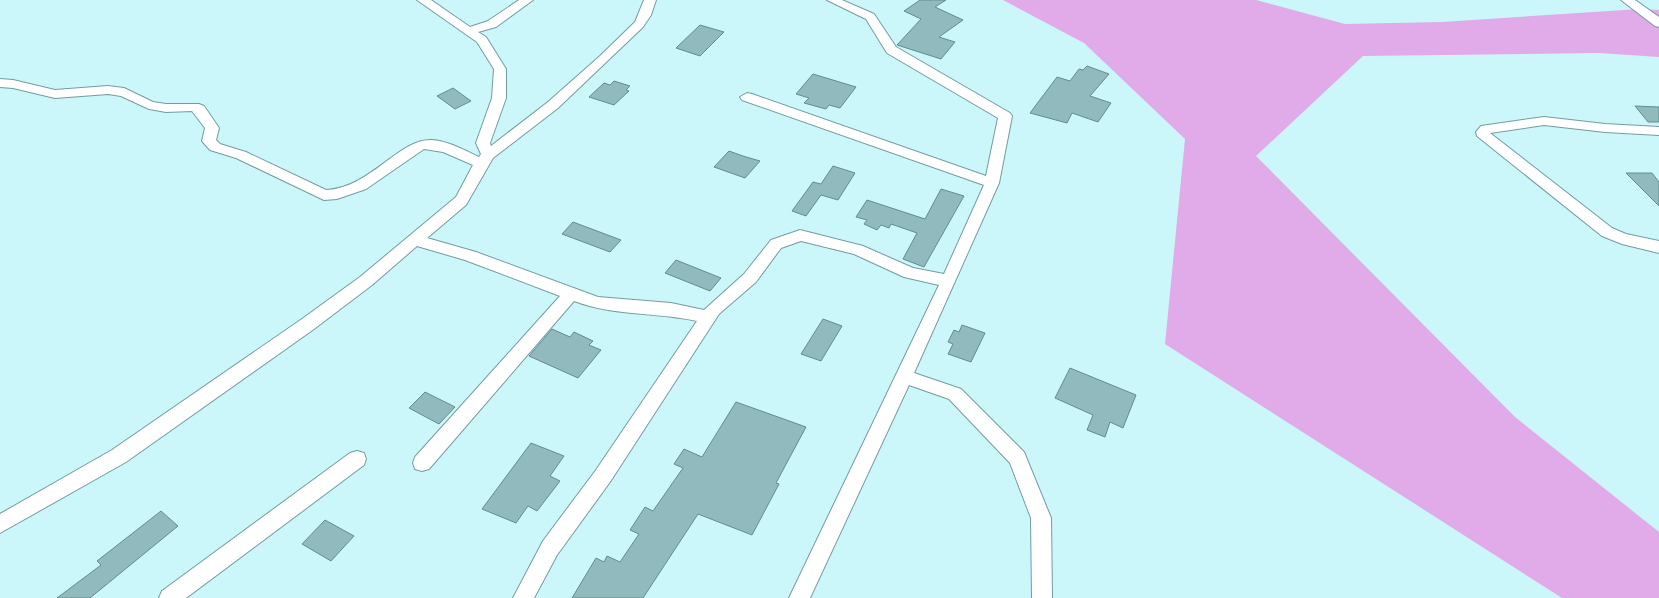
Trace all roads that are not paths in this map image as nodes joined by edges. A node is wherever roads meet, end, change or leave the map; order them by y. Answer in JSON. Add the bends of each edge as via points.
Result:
{"nodes":[{"id":1,"x":423,"y":0,"type":"edge"},
{"id":2,"x":527,"y":0,"type":"edge"},
{"id":3,"x":650,"y":0,"type":"edge"},
{"id":4,"x":833,"y":0,"type":"edge"},
{"id":5,"x":1627,"y":0,"type":"edge"},
{"id":6,"x":1659,"y":22,"type":"edge"},
{"id":7,"x":469,"y":31,"type":"junction"},
{"id":8,"x":0,"y":83,"type":"edge"},
{"id":9,"x":748,"y":97,"type":"dead end"},
{"id":10,"x":1659,"y":131,"type":"edge"},
{"id":11,"x":484,"y":159,"type":"junction"},
{"id":12,"x":992,"y":183,"type":"junction"},
{"id":13,"x":414,"y":240,"type":"junction"},
{"id":14,"x":1659,"y":247,"type":"edge"},
{"id":15,"x":949,"y":281,"type":"junction"},
{"id":16,"x":570,"y":294,"type":"junction"},
{"id":17,"x":708,"y":317,"type":"junction"},
{"id":18,"x":904,"y":376,"type":"junction"},
{"id":19,"x":357,"y":459,"type":"dead end"},
{"id":20,"x":422,"y":463,"type":"dead end"},
{"id":21,"x":0,"y":524,"type":"edge"},
{"id":22,"x":170,"y":598,"type":"edge"},
{"id":23,"x":523,"y":598,"type":"edge"},
{"id":24,"x":799,"y":598,"type":"edge"},
{"id":25,"x":1042,"y":598,"type":"edge"}],
"edges":[{"from":1,"to":7,"type":"street"},
{"from":2,"to":7,"type":"street","via":[[492,24]]},
{"from":3,"to":11,"type":"street","via":[[639,24],[604,59],[553,105]]},
{"from":4,"to":12,"type":"street","via":[[870,17],[891,50],[1004,116]]},
{"from":5,"to":6,"type":"street"},
{"from":7,"to":11,"type":"street","via":[[482,40],[500,69],[499,98],[483,143]]},
{"from":8,"to":11,"type":"street","via":[[55,94],[108,90],[124,92],[149,105],[194,107],[212,128],[209,141],[215,147],[241,155],[324,195],[338,196],[361,187],[426,143]]},
{"from":9,"to":12,"type":"street"},
{"from":10,"to":14,"type":"street","via":[[1544,121],[1483,132],[1607,232],[1622,239]]},
{"from":11,"to":13,"type":"street","via":[[461,202]]},
{"from":12,"to":15,"type":"street"},
{"from":13,"to":16,"type":"street","via":[[470,256]]},
{"from":13,"to":21,"type":"street","via":[[308,324],[119,456]]},
{"from":15,"to":17,"type":"street","via":[[910,273],[858,250],[800,235],[776,244],[750,278]]},
{"from":15,"to":18,"type":"street"},
{"from":16,"to":17,"type":"street","via":[[597,302],[671,309]]},
{"from":16,"to":20,"type":"street"},
{"from":17,"to":23,"type":"street","via":[[603,476],[550,548]]},
{"from":18,"to":24,"type":"street"},
{"from":18,"to":25,"type":"street","via":[[955,394],[1017,458],[1041,518]]},
{"from":19,"to":22,"type":"street"}]}
